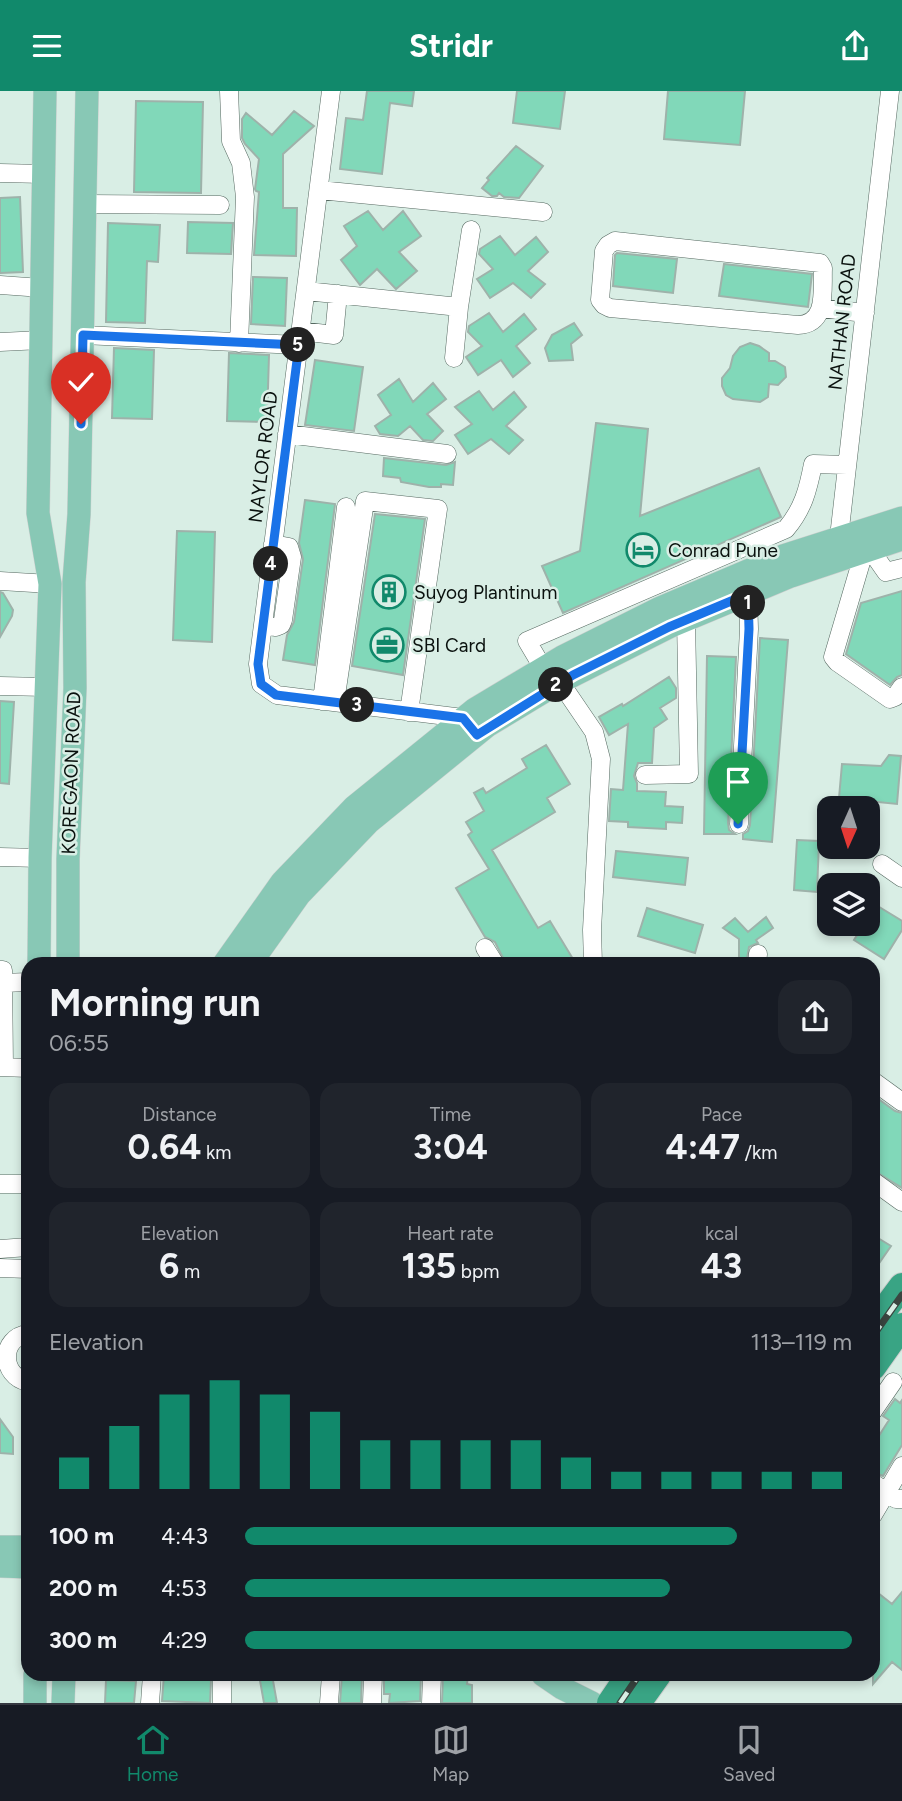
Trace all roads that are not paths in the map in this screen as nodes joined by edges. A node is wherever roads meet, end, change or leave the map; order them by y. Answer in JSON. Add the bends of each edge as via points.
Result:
{"nodes":[{"id":1,"x":46,"y":91,"type":"edge"},
{"id":2,"x":87,"y":91,"type":"edge"},
{"id":3,"x":229,"y":91,"type":"edge"},
{"id":4,"x":331,"y":91,"type":"edge"},
{"id":5,"x":890,"y":91,"type":"edge"},
{"id":6,"x":0,"y":173,"type":"edge"},
{"id":7,"x":44,"y":174,"type":"junction"},
{"id":8,"x":318,"y":190,"type":"junction"},
{"id":9,"x":86,"y":204,"type":"junction"},
{"id":10,"x":220,"y":205,"type":"dead end"},
{"id":11,"x":542,"y":212,"type":"dead end"},
{"id":12,"x":471,"y":230,"type":"dead end"},
{"id":13,"x":0,"y":285,"type":"edge"},
{"id":14,"x":42,"y":288,"type":"junction"},
{"id":15,"x":306,"y":291,"type":"junction"},
{"id":16,"x":338,"y":294,"type":"junction"},
{"id":17,"x":459,"y":307,"type":"junction"},
{"id":18,"x":821,"y":308,"type":"junction"},
{"id":19,"x":864,"y":313,"type":"junction"},
{"id":20,"x":83,"y":335,"type":"junction"},
{"id":21,"x":300,"y":338,"type":"junction"},
{"id":22,"x":41,"y":341,"type":"junction"},
{"id":23,"x":0,"y":342,"type":"edge"},
{"id":24,"x":239,"y":342,"type":"junction"},
{"id":25,"x":454,"y":358,"type":"dead end"},
{"id":26,"x":288,"y":434,"type":"junction"},
{"id":27,"x":447,"y":454,"type":"dead end"},
{"id":28,"x":848,"y":465,"type":"junction"},
{"id":29,"x":346,"y":507,"type":"dead end"},
{"id":30,"x":902,"y":518,"type":"edge"},
{"id":31,"x":902,"y":539,"type":"edge"},
{"id":32,"x":855,"y":549,"type":"junction"},
{"id":33,"x":902,"y":568,"type":"edge"},
{"id":34,"x":0,"y":581,"type":"edge"},
{"id":35,"x":50,"y":584,"type":"junction"},
{"id":36,"x":748,"y":594,"type":"junction"},
{"id":37,"x":685,"y":620,"type":"junction"},
{"id":38,"x":552,"y":675,"type":"junction"},
{"id":39,"x":0,"y":686,"type":"edge"},
{"id":40,"x":46,"y":687,"type":"junction"},
{"id":41,"x":902,"y":687,"type":"edge"},
{"id":42,"x":329,"y":701,"type":"junction"},
{"id":43,"x":409,"y":712,"type":"junction"},
{"id":44,"x":470,"y":727,"type":"junction"},
{"id":45,"x":645,"y":775,"type":"dead end"},
{"id":46,"x":738,"y":824,"type":"dead end"},
{"id":47,"x":0,"y":857,"type":"edge"},
{"id":48,"x":40,"y":858,"type":"junction"},
{"id":49,"x":882,"y":864,"type":"dead end"},
{"id":50,"x":902,"y":878,"type":"edge"},
{"id":51,"x":485,"y":948,"type":"dead end"},
{"id":52,"x":39,"y":957,"type":"edge"},
{"id":53,"x":68,"y":957,"type":"edge"},
{"id":54,"x":229,"y":957,"type":"edge"},
{"id":55,"x":255,"y":957,"type":"edge"},
{"id":56,"x":491,"y":957,"type":"edge"},
{"id":57,"x":593,"y":957,"type":"edge"},
{"id":58,"x":1,"y":976,"type":"edge"},
{"id":59,"x":21,"y":980,"type":"edge"},
{"id":60,"x":2,"y":1067,"type":"edge"},
{"id":61,"x":21,"y":1068,"type":"edge"},
{"id":62,"x":880,"y":1086,"type":"edge"},
{"id":63,"x":902,"y":1102,"type":"edge"},
{"id":64,"x":0,"y":1184,"type":"edge"},
{"id":65,"x":21,"y":1184,"type":"edge"},
{"id":66,"x":880,"y":1186,"type":"edge"},
{"id":67,"x":902,"y":1202,"type":"edge"},
{"id":68,"x":21,"y":1248,"type":"edge"},
{"id":69,"x":0,"y":1249,"type":"edge"},
{"id":70,"x":0,"y":1268,"type":"edge"},
{"id":71,"x":21,"y":1269,"type":"edge"},
{"id":72,"x":902,"y":1286,"type":"edge"},
{"id":73,"x":883,"y":1315,"type":"edge"},
{"id":74,"x":21,"y":1335,"type":"edge"},
{"id":75,"x":885,"y":1377,"type":"edge"},
{"id":76,"x":21,"y":1379,"type":"edge"},
{"id":77,"x":902,"y":1466,"type":"edge"},
{"id":78,"x":887,"y":1491,"type":"edge"},
{"id":79,"x":0,"y":1547,"type":"edge"},
{"id":80,"x":21,"y":1547,"type":"edge"},
{"id":81,"x":0,"y":1566,"type":"edge"},
{"id":82,"x":21,"y":1567,"type":"edge"},
{"id":83,"x":35,"y":1681,"type":"edge"},
{"id":84,"x":64,"y":1681,"type":"edge"},
{"id":85,"x":152,"y":1681,"type":"edge"},
{"id":86,"x":222,"y":1681,"type":"edge"},
{"id":87,"x":331,"y":1681,"type":"edge"},
{"id":88,"x":373,"y":1681,"type":"edge"},
{"id":89,"x":432,"y":1681,"type":"edge"},
{"id":90,"x":552,"y":1681,"type":"edge"},
{"id":91,"x":625,"y":1681,"type":"edge"},
{"id":92,"x":653,"y":1681,"type":"edge"},
{"id":93,"x":35,"y":1703,"type":"edge"},
{"id":94,"x":63,"y":1703,"type":"edge"},
{"id":95,"x":150,"y":1703,"type":"edge"},
{"id":96,"x":222,"y":1703,"type":"edge"},
{"id":97,"x":329,"y":1703,"type":"edge"},
{"id":98,"x":372,"y":1703,"type":"edge"},
{"id":99,"x":431,"y":1703,"type":"edge"},
{"id":100,"x":592,"y":1703,"type":"edge"},
{"id":101,"x":610,"y":1703,"type":"edge"},
{"id":102,"x":638,"y":1703,"type":"edge"}],
"edges":[{"from":1,"to":7,"type":"main road","name":"KOREGAON ROAD"},
{"from":2,"to":9,"type":"main road","name":"KOREGAON ROAD"},
{"from":3,"to":24,"type":"street","via":[[231,141],[241,163],[244,197]]},
{"from":4,"to":8,"type":"street","name":"NAYLOR ROAD"},
{"from":5,"to":19,"type":"street","name":"NATHAN ROAD"},
{"from":6,"to":7,"type":"street"},
{"from":7,"to":14,"type":"main road","name":"KOREGAON ROAD"},
{"from":8,"to":11,"type":"street"},
{"from":8,"to":15,"type":"street","name":"NAYLOR ROAD"},
{"from":9,"to":10,"type":"street"},
{"from":9,"to":20,"type":"main road","name":"KOREGAON ROAD"},
{"from":12,"to":17,"type":"street"},
{"from":13,"to":14,"type":"street"},
{"from":14,"to":22,"type":"main road","name":"KOREGAON ROAD"},
{"from":15,"to":16,"type":"street"},
{"from":15,"to":21,"type":"street","name":"NAYLOR ROAD"},
{"from":16,"to":17,"type":"street"},
{"from":16,"to":21,"type":"street","via":[[334,335]]},
{"from":17,"to":25,"type":"street"},
{"from":18,"to":18,"type":"street","via":[[812,322],[798,325],[610,308],[600,300],[604,251],[615,241],[820,263]]},
{"from":18,"to":19,"type":"street"},
{"from":19,"to":28,"type":"street","name":"NATHAN ROAD"},
{"from":20,"to":24,"type":"street"},
{"from":20,"to":53,"type":"main road","name":"KOREGAON ROAD"},
{"from":21,"to":24,"type":"street"},
{"from":21,"to":26,"type":"street","name":"NAYLOR ROAD"},
{"from":22,"to":23,"type":"street"},
{"from":22,"to":35,"type":"main road","name":"KOREGAON ROAD","via":[[38,513]]},
{"from":26,"to":27,"type":"street"},
{"from":26,"to":42,"type":"street","name":"NAYLOR ROAD","via":[[258,664],[261,684],[276,695]]},
{"from":28,"to":32,"type":"street","name":"NATHAN ROAD"},
{"from":28,"to":38,"type":"street","via":[[813,464],[807,494],[786,530],[527,641]]},
{"from":29,"to":42,"type":"street"},
{"from":30,"to":32,"type":"main road"},
{"from":31,"to":32,"type":"main road"},
{"from":32,"to":33,"type":"street","via":[[886,572]]},
{"from":32,"to":36,"type":"main road"},
{"from":32,"to":38,"type":"main road","via":[[783,556],[660,608]]},
{"from":32,"to":41,"type":"street","name":"NATHAN ROAD","via":[[833,657],[890,699]]},
{"from":34,"to":35,"type":"street"},
{"from":35,"to":40,"type":"main road","name":"KOREGAON ROAD"},
{"from":36,"to":37,"type":"main road"},
{"from":36,"to":46,"type":"street"},
{"from":37,"to":38,"type":"main road"},
{"from":37,"to":45,"type":"street","via":[[689,774]]},
{"from":38,"to":44,"type":"main road"},
{"from":38,"to":57,"type":"street","via":[[594,732],[601,759]]},
{"from":39,"to":40,"type":"street"},
{"from":40,"to":48,"type":"main road","name":"KOREGAON ROAD"},
{"from":42,"to":43,"type":"street","name":"NAYLOR ROAD"},
{"from":42,"to":43,"type":"street","via":[[365,501],[438,509]]},
{"from":43,"to":44,"type":"street","name":"NAYLOR ROAD"},
{"from":44,"to":54,"type":"main road","via":[[354,807],[282,882]]},
{"from":44,"to":55,"type":"main road","via":[[299,895]]},
{"from":47,"to":48,"type":"street"},
{"from":48,"to":52,"type":"main road","name":"KOREGAON ROAD"},
{"from":49,"to":50,"type":"street"},
{"from":51,"to":56,"type":"street"},
{"from":58,"to":59,"type":"street"},
{"from":58,"to":60,"type":"street"},
{"from":60,"to":61,"type":"street"},
{"from":62,"to":63,"type":"street"},
{"from":64,"to":65,"type":"street"},
{"from":66,"to":67,"type":"street"},
{"from":68,"to":69,"type":"street"},
{"from":70,"to":71,"type":"street"},
{"from":72,"to":73,"type":"highway"},
{"from":73,"to":75,"type":"highway"},
{"from":74,"to":76,"type":"street","via":[[9,1343],[4,1366]]},
{"from":77,"to":78,"type":"street"},
{"from":79,"to":80,"type":"main road"},
{"from":81,"to":82,"type":"main road"},
{"from":83,"to":93,"type":"main road"},
{"from":84,"to":94,"type":"main road"},
{"from":85,"to":95,"type":"street"},
{"from":86,"to":96,"type":"street"},
{"from":87,"to":97,"type":"street"},
{"from":88,"to":98,"type":"street"},
{"from":89,"to":99,"type":"street"},
{"from":90,"to":100,"type":"main road"},
{"from":91,"to":101,"type":"highway"},
{"from":92,"to":102,"type":"highway"}]}
